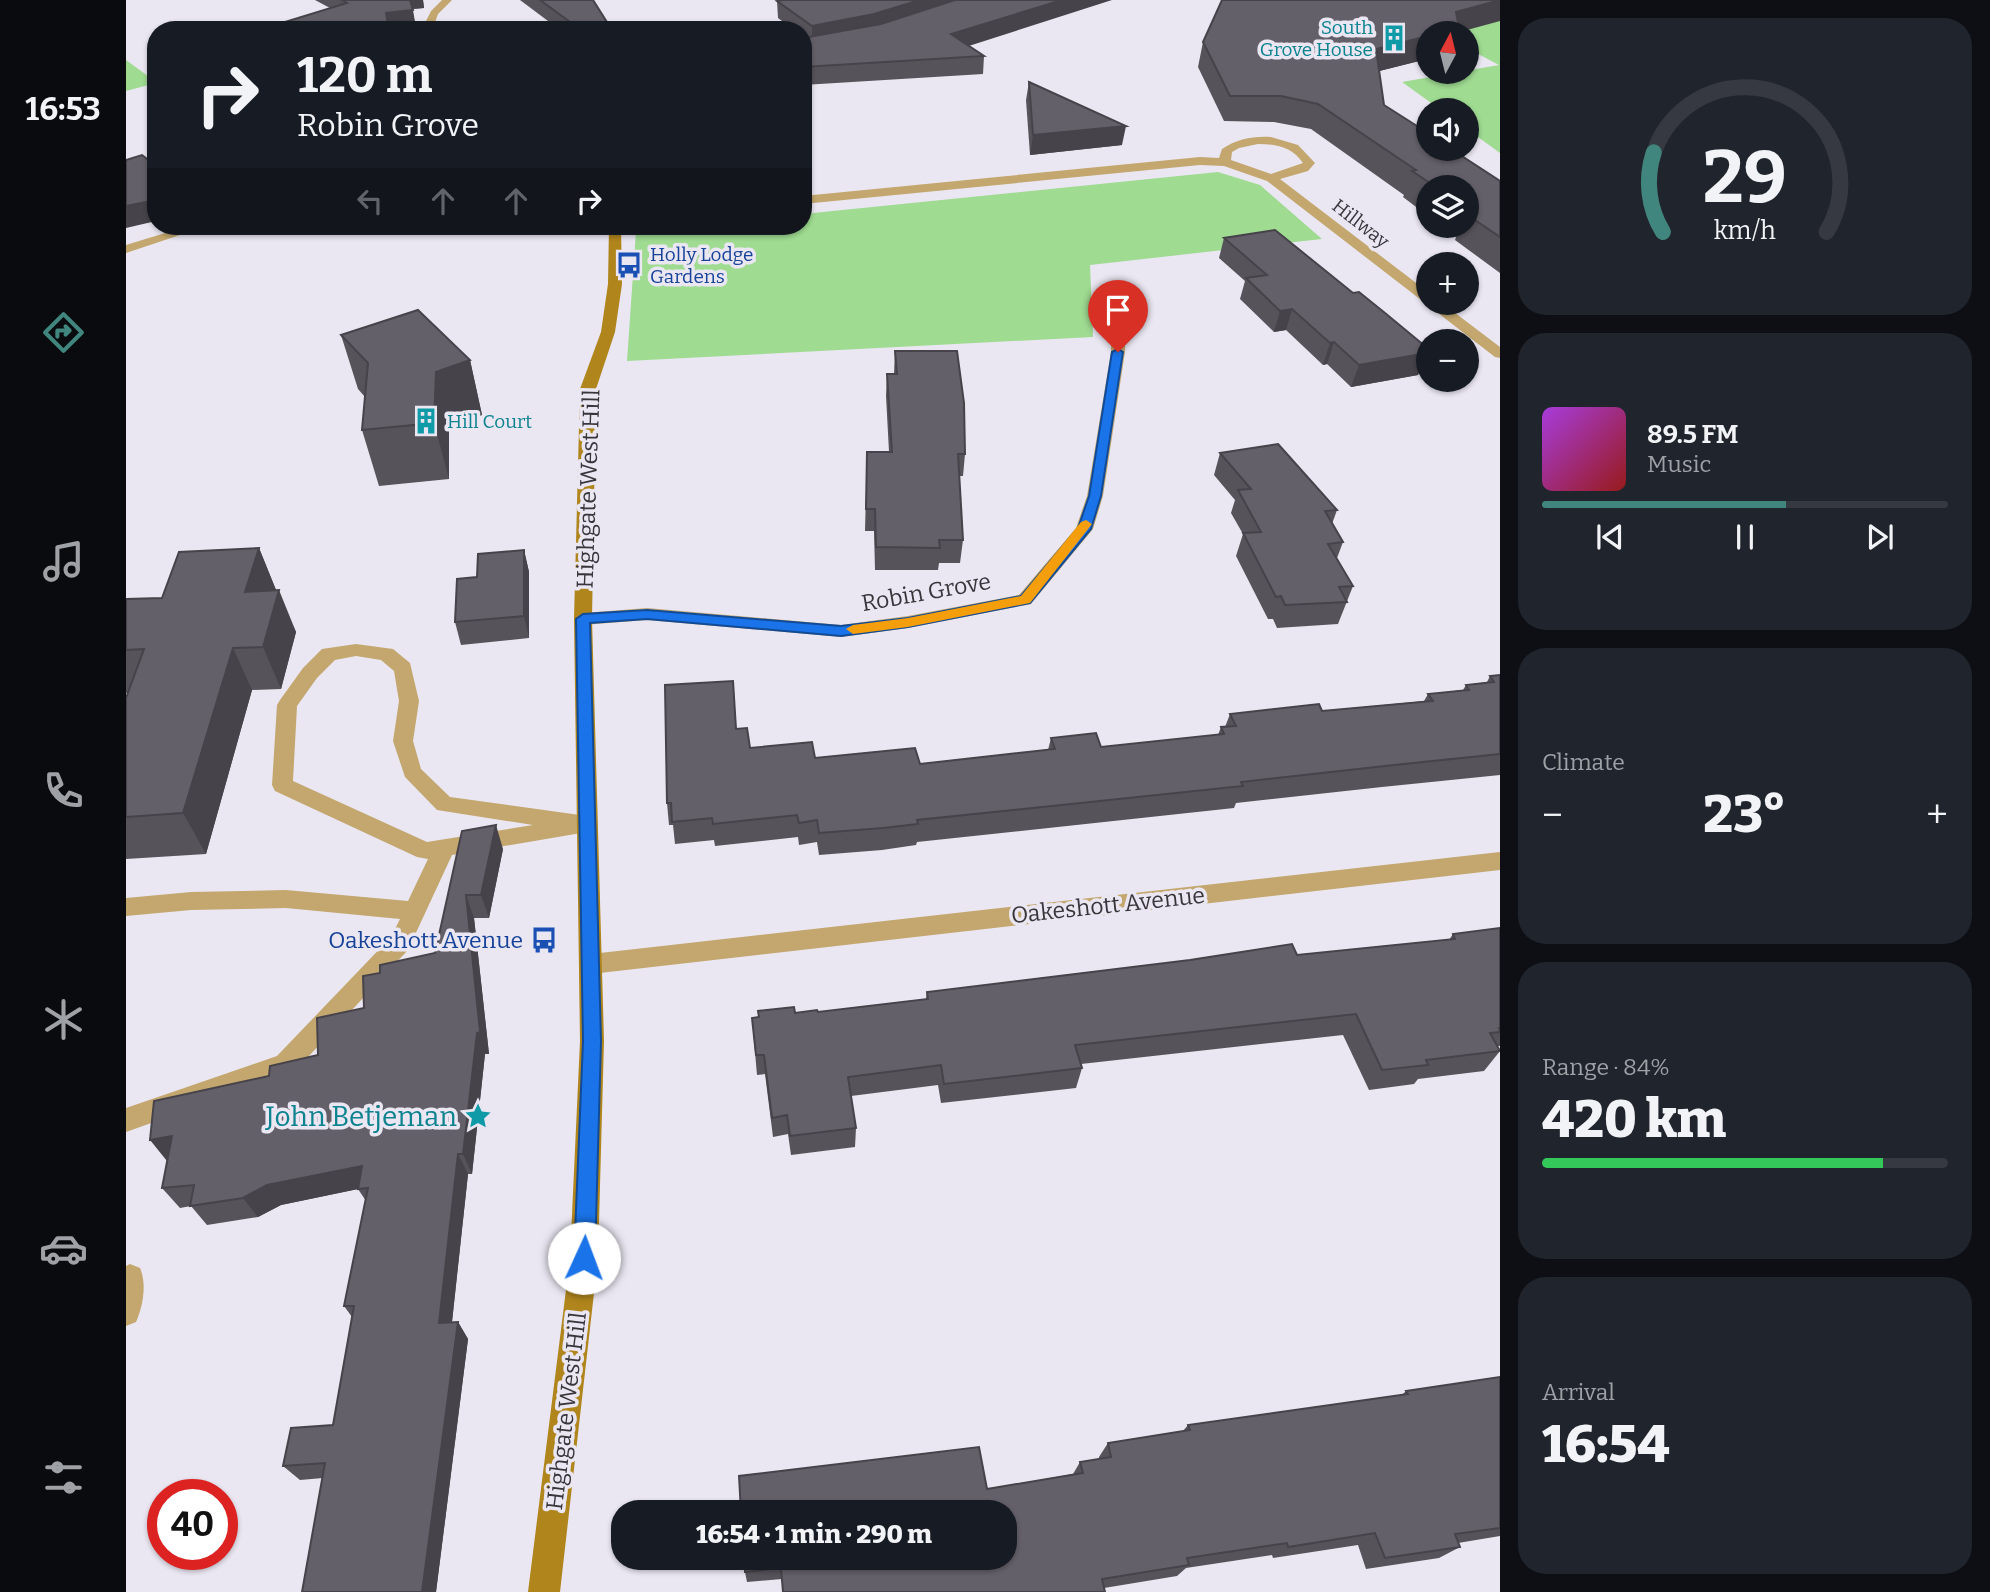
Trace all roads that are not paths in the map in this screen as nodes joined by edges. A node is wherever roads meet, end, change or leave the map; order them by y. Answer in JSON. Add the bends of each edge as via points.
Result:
{"nodes":[{"id":1,"x":447,"y":0,"type":"edge"},
{"id":2,"x":431,"y":21,"type":"edge"},
{"id":3,"x":1225,"y":162,"type":"junction"},
{"id":4,"x":1271,"y":178,"type":"junction"},
{"id":5,"x":812,"y":199,"type":"edge"},
{"id":6,"x":172,"y":235,"type":"edge"},
{"id":7,"x":615,"y":235,"type":"edge"},
{"id":8,"x":126,"y":249,"type":"edge"},
{"id":9,"x":1416,"y":290,"type":"edge"},
{"id":10,"x":1449,"y":315,"type":"edge"},
{"id":11,"x":1118,"y":330,"type":"dead end"},
{"id":12,"x":1500,"y":354,"type":"edge"},
{"id":13,"x":583,"y":619,"type":"junction"},
{"id":14,"x":587,"y":824,"type":"junction"},
{"id":15,"x":443,"y":850,"type":"junction"},
{"id":16,"x":1500,"y":860,"type":"edge"},
{"id":17,"x":126,"y":907,"type":"edge"},
{"id":18,"x":415,"y":911,"type":"junction"},
{"id":19,"x":591,"y":964,"type":"junction"},
{"id":20,"x":126,"y":1120,"type":"edge"},
{"id":21,"x":130,"y":1278,"type":"dead end"},
{"id":22,"x":126,"y":1312,"type":"edge"},
{"id":23,"x":544,"y":1592,"type":"edge"}],
"edges":[{"from":1,"to":2,"type":"street"},
{"from":3,"to":4,"type":"street"},
{"from":3,"to":4,"type":"street","via":[[1226,150],[1245,142],[1282,143],[1310,163]]},
{"from":3,"to":5,"type":"street"},
{"from":4,"to":9,"type":"street","name":"Hillway"},
{"from":6,"to":8,"type":"street"},
{"from":7,"to":13,"type":"street","name":"Highgate West Hill","via":[[615,284],[608,332],[588,388]]},
{"from":10,"to":12,"type":"street"},
{"from":11,"to":13,"type":"street","name":"Robin Grove","via":[[1095,496],[1084,529],[1025,600],[841,631],[647,614]]},
{"from":13,"to":14,"type":"street","name":"Highgate West Hill"},
{"from":14,"to":15,"type":"street"},
{"from":14,"to":15,"type":"street","via":[[444,804],[412,772],[402,741],[410,701],[403,668],[386,654],[356,650],[330,654],[287,705],[282,785],[425,851]]},
{"from":14,"to":19,"type":"street","name":"Highgate West Hill"},
{"from":15,"to":18,"type":"street"},
{"from":16,"to":19,"type":"street","name":"Oakeshott Avenue"},
{"from":17,"to":18,"type":"street","via":[[286,899]]},
{"from":18,"to":20,"type":"street","via":[[400,943],[285,1063]]},
{"from":19,"to":23,"type":"street","name":"Highgate West Hill","via":[[584,1258]]},
{"from":21,"to":22,"type":"street"}]}
